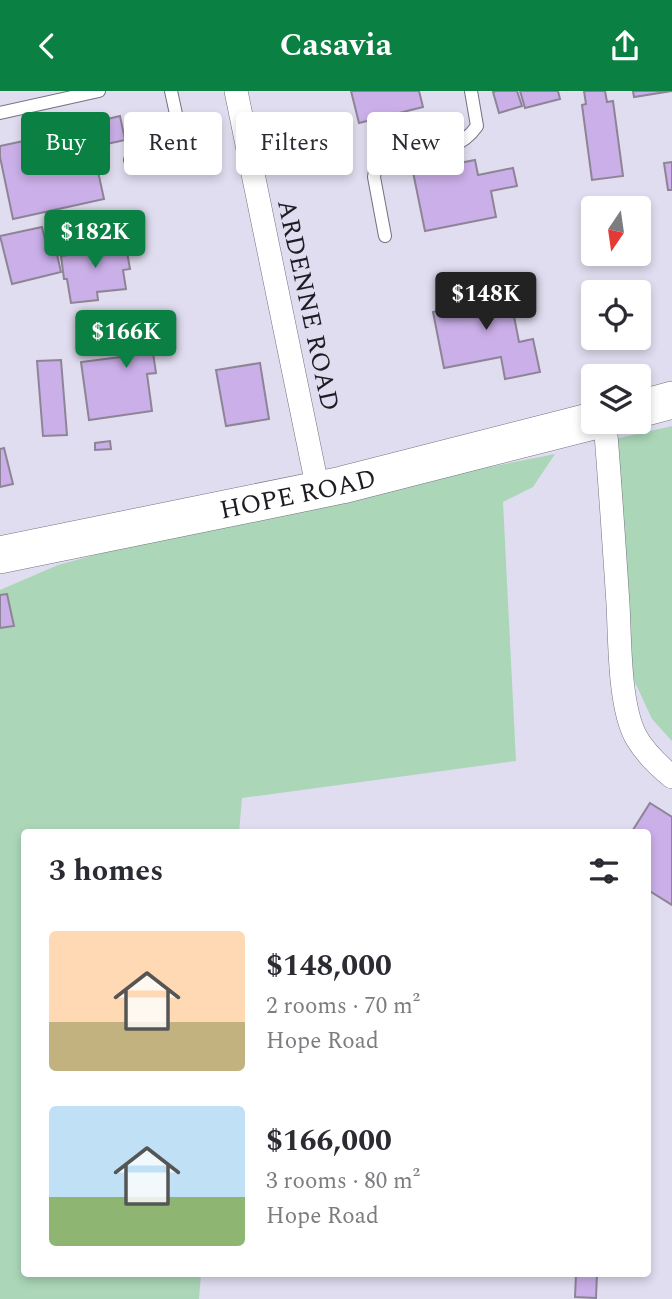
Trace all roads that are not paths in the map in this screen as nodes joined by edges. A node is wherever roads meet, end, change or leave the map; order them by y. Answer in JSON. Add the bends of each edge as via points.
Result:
{"nodes":[{"id":1,"x":99,"y":91,"type":"edge"},
{"id":2,"x":171,"y":91,"type":"edge"},
{"id":3,"x":236,"y":91,"type":"edge"},
{"id":4,"x":471,"y":91,"type":"edge"},
{"id":5,"x":176,"y":112,"type":"edge"},
{"id":6,"x":0,"y":113,"type":"edge"},
{"id":7,"x":385,"y":236,"type":"dead end"},
{"id":8,"x":672,"y":400,"type":"edge"},
{"id":9,"x":651,"y":406,"type":"edge"},
{"id":10,"x":581,"y":424,"type":"edge"},
{"id":11,"x":606,"y":434,"type":"edge"},
{"id":12,"x":318,"y":490,"type":"junction"},
{"id":13,"x":0,"y":555,"type":"edge"},
{"id":14,"x":672,"y":777,"type":"edge"}],
"edges":[{"from":1,"to":6,"type":"lane"},
{"from":2,"to":5,"type":"lane"},
{"from":3,"to":12,"type":"street","name":"ARDENNE ROAD"},
{"from":4,"to":7,"type":"lane","via":[[477,126],[469,137],[450,148],[376,165]]},
{"from":8,"to":9,"type":"main road"},
{"from":10,"to":12,"type":"main road","name":"HOPE ROAD"},
{"from":11,"to":14,"type":"street","via":[[626,710],[649,757]]},
{"from":12,"to":13,"type":"main road","name":"HOPE ROAD"}]}
